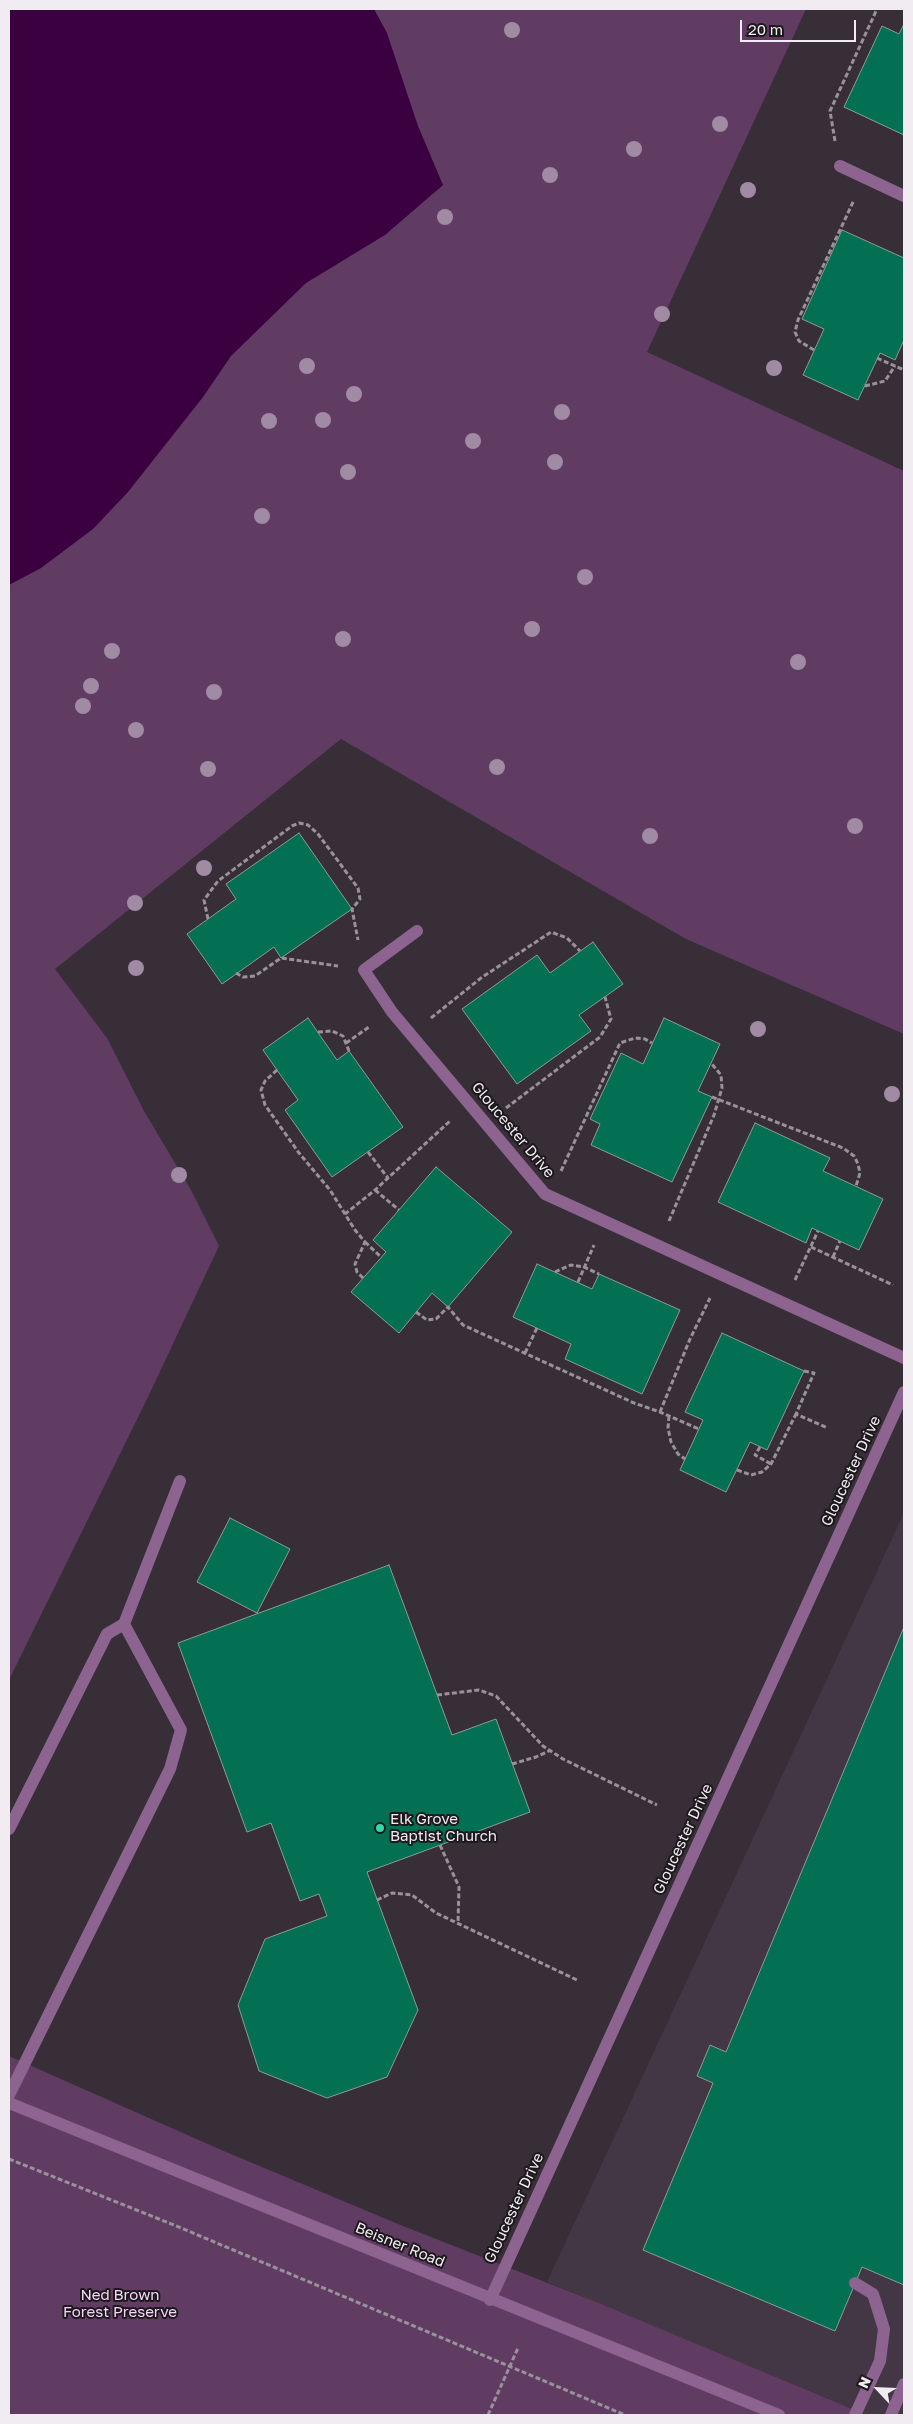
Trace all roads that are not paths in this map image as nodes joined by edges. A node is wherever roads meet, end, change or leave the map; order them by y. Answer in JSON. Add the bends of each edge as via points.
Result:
{"nodes":[{"id":1,"x":840,"y":166,"type":"road end"},
{"id":2,"x":904,"y":196,"type":"edge"},
{"id":3,"x":417,"y":931,"type":"dead end"},
{"id":4,"x":904,"y":1358,"type":"edge"},
{"id":5,"x":904,"y":1392,"type":"edge"},
{"id":6,"x":180,"y":1481,"type":"dead end"},
{"id":7,"x":124,"y":1624,"type":"junction"},
{"id":8,"x":9,"y":1829,"type":"edge"},
{"id":9,"x":9,"y":2095,"type":"edge"},
{"id":10,"x":9,"y":2103,"type":"edge"},
{"id":11,"x":855,"y":2283,"type":"dead end"},
{"id":12,"x":490,"y":2300,"type":"junction"},
{"id":13,"x":904,"y":2384,"type":"edge"},
{"id":14,"x":779,"y":2415,"type":"edge"},
{"id":15,"x":855,"y":2415,"type":"edge"},
{"id":16,"x":890,"y":2415,"type":"edge"}],
"edges":[{"from":1,"to":2,"type":"street"},
{"from":3,"to":4,"type":"street","name":"Gloucester Drive","via":[[364,970],[411,1034],[545,1194]]},
{"from":5,"to":12,"type":"street","name":"Gloucester Drive"},
{"from":6,"to":7,"type":"street"},
{"from":7,"to":8,"type":"street","via":[[107,1634]]},
{"from":7,"to":9,"type":"street","via":[[181,1730],[170,1769]]},
{"from":10,"to":12,"type":"street","name":"Beisner Road"},
{"from":11,"to":15,"type":"street","via":[[873,2294],[884,2329],[880,2362]]},
{"from":12,"to":14,"type":"street","name":"Beisner Road"},
{"from":13,"to":16,"type":"street"}]}
